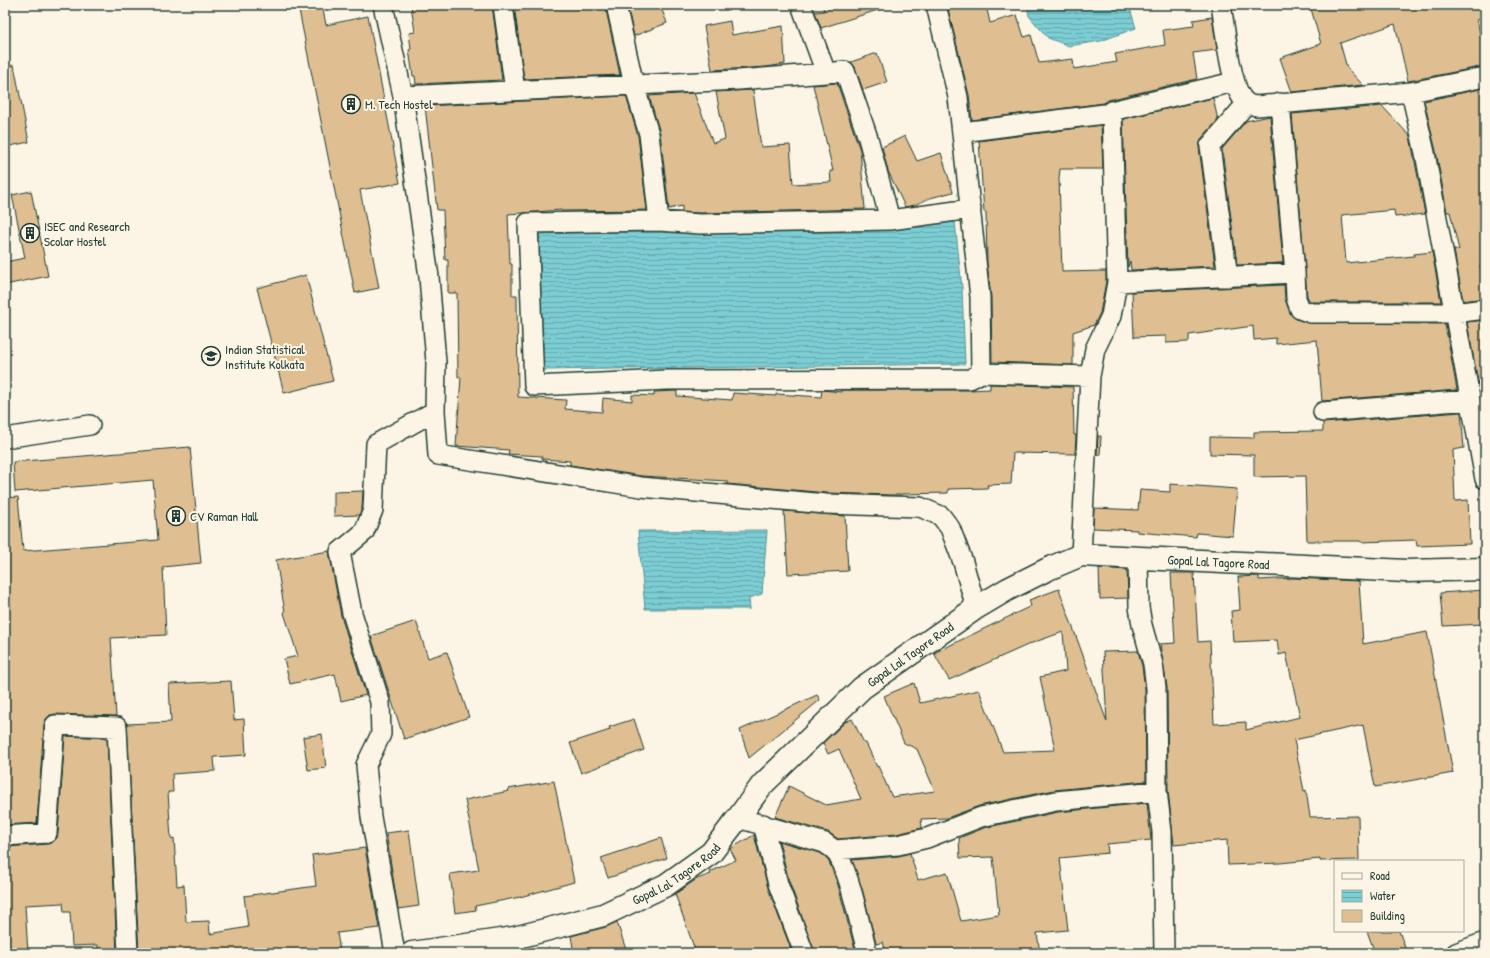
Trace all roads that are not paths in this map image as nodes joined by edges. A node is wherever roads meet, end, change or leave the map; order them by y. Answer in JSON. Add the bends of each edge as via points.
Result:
{"nodes":[{"id":1,"x":383,"y":5,"type":"edge"},
{"id":2,"x":503,"y":5,"type":"edge"},
{"id":3,"x":616,"y":5,"type":"edge"},
{"id":4,"x":801,"y":5,"type":"edge"},
{"id":5,"x":936,"y":5,"type":"edge"},
{"id":6,"x":1221,"y":5,"type":"edge"},
{"id":7,"x":826,"y":73,"type":"junction"},
{"id":8,"x":1485,"y":77,"type":"edge"},
{"id":9,"x":1234,"y":82,"type":"junction"},
{"id":10,"x":634,"y":85,"type":"junction"},
{"id":11,"x":515,"y":91,"type":"junction"},
{"id":12,"x":1411,"y":92,"type":"junction"},
{"id":13,"x":403,"y":96,"type":"junction"},
{"id":14,"x":1247,"y":103,"type":"junction"},
{"id":15,"x":1280,"y":103,"type":"junction"},
{"id":16,"x":1112,"y":113,"type":"junction"},
{"id":17,"x":962,"y":132,"type":"junction"},
{"id":18,"x":971,"y":209,"type":"junction"},
{"id":19,"x":890,"y":220,"type":"junction"},
{"id":20,"x":659,"y":221,"type":"junction"},
{"id":21,"x":1295,"y":273,"type":"junction"},
{"id":22,"x":1228,"y":277,"type":"junction"},
{"id":23,"x":1117,"y":282,"type":"junction"},
{"id":24,"x":1485,"y":309,"type":"edge"},
{"id":25,"x":1454,"y":313,"type":"junction"},
{"id":26,"x":981,"y":373,"type":"junction"},
{"id":27,"x":1090,"y":376,"type":"junction"},
{"id":28,"x":1470,"y":400,"type":"junction"},
{"id":29,"x":435,"y":411,"type":"junction"},
{"id":30,"x":1324,"y":412,"type":"dead end"},
{"id":31,"x":90,"y":425,"type":"dead end"},
{"id":32,"x":5,"y":438,"type":"edge"},
{"id":33,"x":1485,"y":479,"type":"edge"},
{"id":34,"x":1081,"y":555,"type":"junction"},
{"id":35,"x":1138,"y":558,"type":"junction"},
{"id":36,"x":1485,"y":569,"type":"edge"},
{"id":37,"x":976,"y":608,"type":"junction"},
{"id":38,"x":1157,"y":791,"type":"junction"},
{"id":39,"x":738,"y":818,"type":"junction"},
{"id":40,"x":763,"y":824,"type":"junction"},
{"id":41,"x":5,"y":836,"type":"edge"},
{"id":42,"x":835,"y":850,"type":"junction"},
{"id":43,"x":1485,"y":942,"type":"edge"},
{"id":44,"x":865,"y":943,"type":"dead end"},
{"id":45,"x":515,"y":945,"type":"edge"},
{"id":46,"x":128,"y":953,"type":"edge"},
{"id":47,"x":395,"y":953,"type":"edge"},
{"id":48,"x":412,"y":953,"type":"edge"},
{"id":49,"x":804,"y":953,"type":"edge"},
{"id":50,"x":1164,"y":953,"type":"edge"},
{"id":51,"x":1456,"y":953,"type":"edge"}],
"edges":[{"from":1,"to":13,"type":"street"},
{"from":2,"to":11,"type":"street"},
{"from":3,"to":10,"type":"street"},
{"from":4,"to":7,"type":"street"},
{"from":5,"to":17,"type":"street","via":[[958,97]]},
{"from":6,"to":9,"type":"street"},
{"from":7,"to":10,"type":"street"},
{"from":7,"to":19,"type":"street","via":[[845,71],[868,138]]},
{"from":8,"to":12,"type":"street"},
{"from":9,"to":14,"type":"street"},
{"from":9,"to":16,"type":"street","via":[[1111,111]]},
{"from":10,"to":11,"type":"street"},
{"from":10,"to":20,"type":"street","via":[[649,134]]},
{"from":11,"to":13,"type":"street"},
{"from":12,"to":15,"type":"street"},
{"from":12,"to":25,"type":"street"},
{"from":13,"to":29,"type":"street","via":[[429,278],[436,362]]},
{"from":14,"to":15,"type":"street","via":[[1256,106]]},
{"from":14,"to":22,"type":"street","via":[[1210,146]]},
{"from":15,"to":21,"type":"street"},
{"from":16,"to":17,"type":"street"},
{"from":16,"to":23,"type":"street"},
{"from":17,"to":18,"type":"street"},
{"from":18,"to":19,"type":"street"},
{"from":18,"to":26,"type":"street","via":[[980,296]]},
{"from":19,"to":20,"type":"street","via":[[700,224]]},
{"from":20,"to":26,"type":"street","via":[[528,222],[534,386],[667,380],[970,379]]},
{"from":21,"to":22,"type":"street"},
{"from":21,"to":25,"type":"street","via":[[1296,298],[1300,309],[1304,311]]},
{"from":22,"to":23,"type":"street"},
{"from":23,"to":27,"type":"street","via":[[1111,316],[1095,348]]},
{"from":24,"to":25,"type":"street"},
{"from":25,"to":28,"type":"street"},
{"from":26,"to":27,"type":"street"},
{"from":27,"to":34,"type":"street"},
{"from":28,"to":30,"type":"street"},
{"from":28,"to":33,"type":"street"},
{"from":29,"to":37,"type":"street","via":[[438,455],[641,487],[826,504],[920,507],[941,516],[950,528]]},
{"from":29,"to":47,"type":"street","via":[[376,444],[373,510],[364,532],[340,552],[352,613],[380,702],[381,734],[366,766],[371,817]]},
{"from":31,"to":32,"type":"street"},
{"from":34,"to":35,"type":"street","name":"Gopal Lal Tagore Road"},
{"from":34,"to":37,"type":"street","name":"Gopal Lal Tagore Road","via":[[1008,589]]},
{"from":35,"to":36,"type":"street","name":"Gopal Lal Tagore Road","via":[[1406,570]]},
{"from":35,"to":38,"type":"street","via":[[1139,607],[1156,688]]},
{"from":37,"to":39,"type":"street","name":"Gopal Lal Tagore Road","via":[[862,688],[762,785]]},
{"from":38,"to":42,"type":"street","via":[[1056,801],[981,817],[927,838],[898,845]]},
{"from":38,"to":50,"type":"street","via":[[1162,832]]},
{"from":39,"to":40,"type":"street"},
{"from":39,"to":45,"type":"street","name":"Gopal Lal Tagore Road","via":[[711,853],[666,884],[603,916]]},
{"from":40,"to":42,"type":"street","via":[[825,844]]},
{"from":40,"to":49,"type":"street","via":[[778,884]]},
{"from":41,"to":46,"type":"street","via":[[47,834],[55,725],[117,727]]},
{"from":42,"to":44,"type":"street","via":[[848,880]]},
{"from":43,"to":51,"type":"street"},
{"from":45,"to":48,"type":"street","name":"Gopal Lal Tagore Road"}]}
